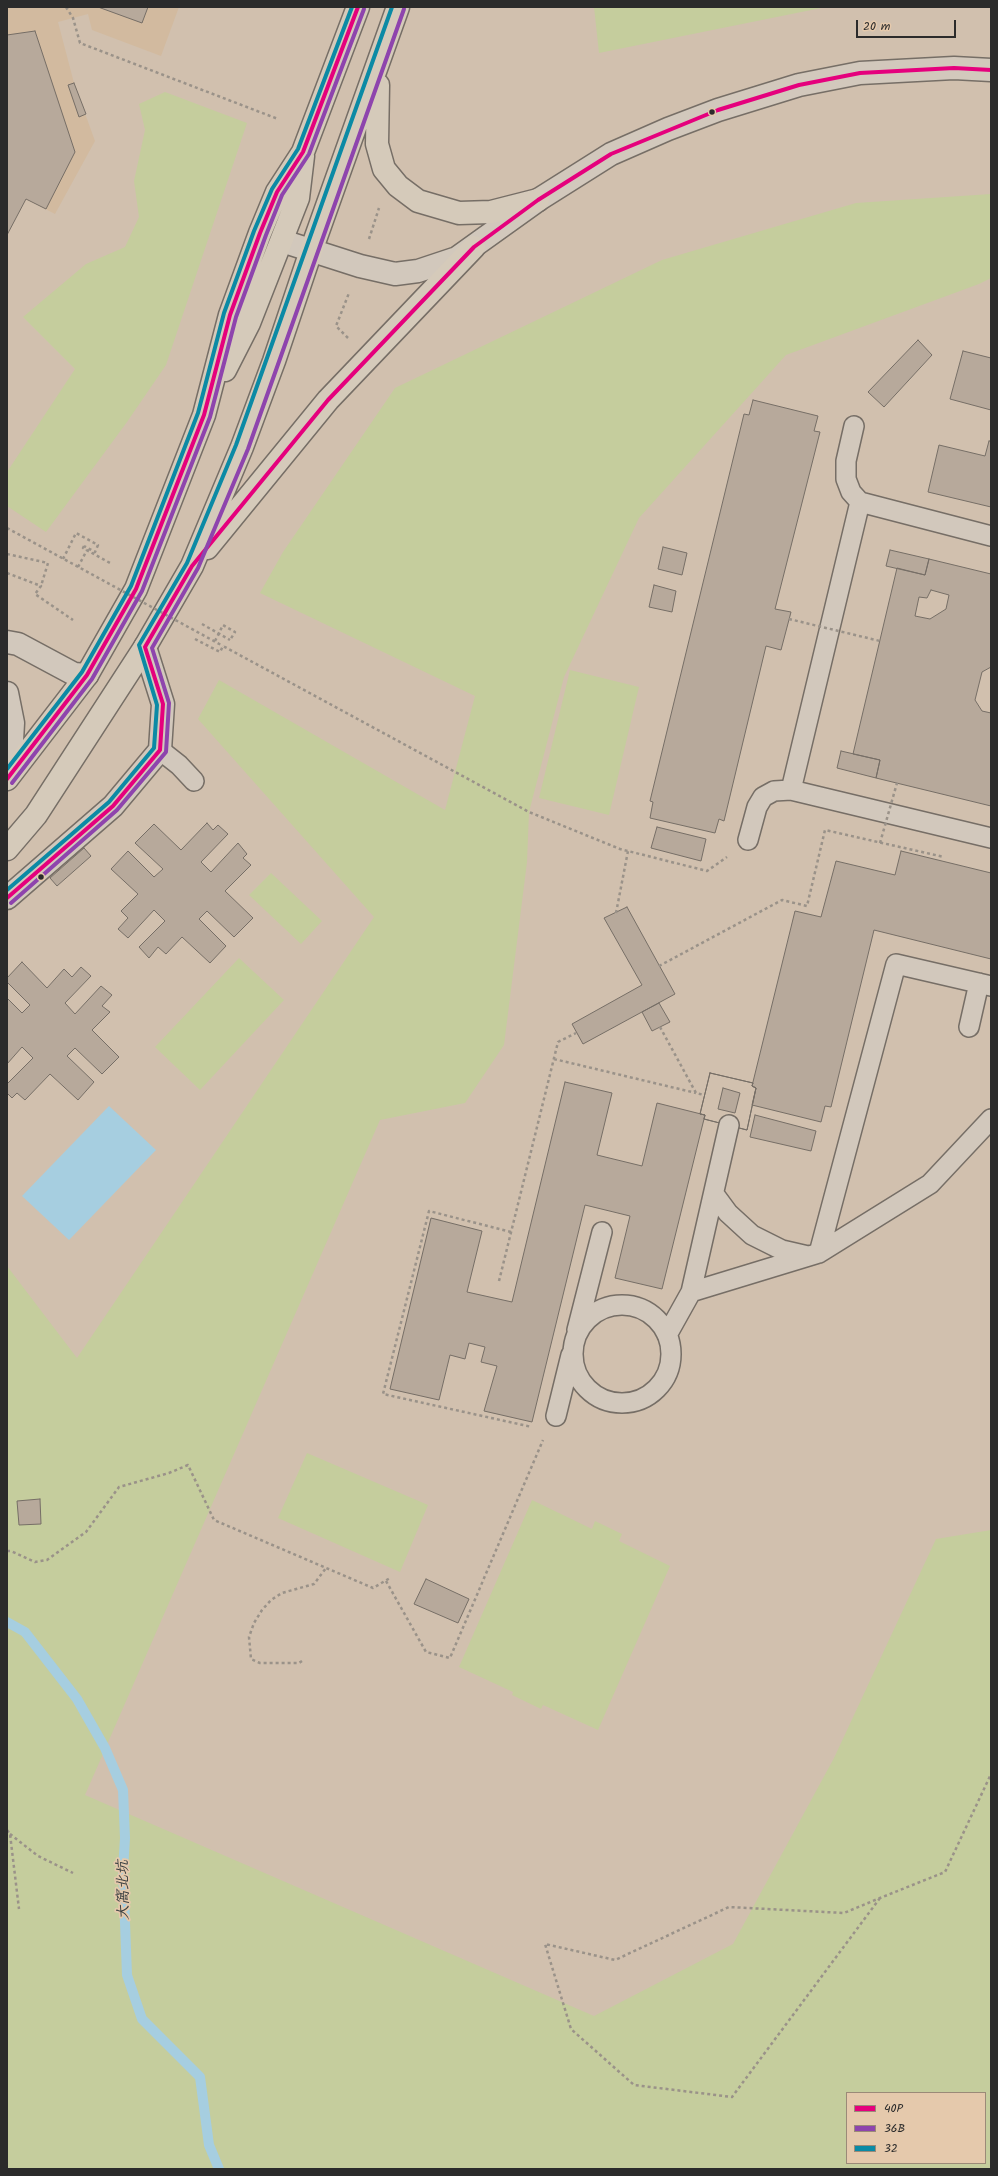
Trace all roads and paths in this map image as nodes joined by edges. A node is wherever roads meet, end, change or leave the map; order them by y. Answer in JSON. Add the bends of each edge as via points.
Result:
{"nodes":[{"id":1,"x":66,"y":7,"type":"edge"},
{"id":2,"x":358,"y":7,"type":"edge"},
{"id":3,"x":398,"y":7,"type":"edge"},
{"id":4,"x":378,"y":61,"type":"junction"},
{"id":5,"x":991,"y":70,"type":"edge"},
{"id":6,"x":278,"y":118,"type":"dead end"},
{"id":7,"x":304,"y":152,"type":"junction"},
{"id":8,"x":538,"y":200,"type":"junction"},
{"id":9,"x":282,"y":241,"type":"junction"},
{"id":10,"x":474,"y":247,"type":"junction"},
{"id":11,"x":311,"y":251,"type":"junction"},
{"id":12,"x":204,"y":415,"type":"junction"},
{"id":13,"x":854,"y":426,"type":"dead end"},
{"id":14,"x":860,"y":502,"type":"junction"},
{"id":15,"x":7,"y":528,"type":"edge"},
{"id":16,"x":991,"y":536,"type":"edge"},
{"id":17,"x":86,"y":552,"type":"junction"},
{"id":18,"x":7,"y":554,"type":"edge"},
{"id":19,"x":63,"y":559,"type":"junction"},
{"id":20,"x":110,"y":563,"type":"dead end"},
{"id":21,"x":192,"y":566,"type":"junction"},
{"id":22,"x":78,"y":567,"type":"junction"},
{"id":23,"x":7,"y":574,"type":"edge"},
{"id":24,"x":41,"y":586,"type":"junction"},
{"id":25,"x":789,"y":619,"type":"dead end"},
{"id":26,"x":73,"y":620,"type":"dead end"},
{"id":27,"x":202,"y":624,"type":"dead end"},
{"id":28,"x":195,"y":639,"type":"dead end"},
{"id":29,"x":214,"y":641,"type":"junction"},
{"id":30,"x":880,"y":641,"type":"dead end"},
{"id":31,"x":7,"y":642,"type":"edge"},
{"id":32,"x":223,"y":646,"type":"junction"},
{"id":33,"x":145,"y":648,"type":"junction"},
{"id":34,"x":87,"y":675,"type":"junction"},
{"id":35,"x":7,"y":693,"type":"edge"},
{"id":36,"x":160,"y":750,"type":"junction"},
{"id":37,"x":7,"y":760,"type":"edge"},
{"id":38,"x":7,"y":779,"type":"edge"},
{"id":39,"x":194,"y":781,"type":"dead end"},
{"id":40,"x":897,"y":783,"type":"dead end"},
{"id":41,"x":791,"y":790,"type":"junction"},
{"id":42,"x":991,"y":838,"type":"edge"},
{"id":43,"x":748,"y":840,"type":"joint"},
{"id":44,"x":880,"y":843,"type":"junction"},
{"id":45,"x":7,"y":849,"type":"edge"},
{"id":46,"x":628,"y":852,"type":"junction"},
{"id":47,"x":947,"y":858,"type":"dead end"},
{"id":48,"x":7,"y":898,"type":"edge"},
{"id":49,"x":616,"y":913,"type":"dead end"},
{"id":50,"x":660,"y":966,"type":"dead end"},
{"id":51,"x":985,"y":985,"type":"edge"},
{"id":52,"x":660,"y":1027,"type":"dead end"},
{"id":53,"x":969,"y":1027,"type":"dead end"},
{"id":54,"x":576,"y":1033,"type":"dead end"},
{"id":55,"x":554,"y":1059,"type":"junction"},
{"id":56,"x":696,"y":1093,"type":"junction"},
{"id":57,"x":704,"y":1095,"type":"dead end"},
{"id":58,"x":991,"y":1119,"type":"edge"},
{"id":59,"x":729,"y":1126,"type":"dead end"},
{"id":60,"x":714,"y":1194,"type":"junction"},
{"id":61,"x":511,"y":1232,"type":"junction"},
{"id":62,"x":602,"y":1232,"type":"dead end"},
{"id":63,"x":815,"y":1255,"type":"junction"},
{"id":64,"x":499,"y":1281,"type":"dead end"},
{"id":65,"x":691,"y":1292,"type":"junction"},
{"id":66,"x":667,"y":1335,"type":"junction"},
{"id":67,"x":574,"y":1343,"type":"junction"},
{"id":68,"x":556,"y":1416,"type":"dead end"},
{"id":69,"x":537,"y":1428,"type":"dead end"},
{"id":70,"x":544,"y":1438,"type":"dead end"},
{"id":71,"x":7,"y":1551,"type":"edge"},
{"id":72,"x":326,"y":1568,"type":"junction"},
{"id":73,"x":390,"y":1578,"type":"dead end"},
{"id":74,"x":386,"y":1581,"type":"junction"},
{"id":75,"x":302,"y":1661,"type":"dead end"},
{"id":76,"x":991,"y":1774,"type":"edge"},
{"id":77,"x":7,"y":1830,"type":"edge"},
{"id":78,"x":10,"y":1834,"type":"junction"},
{"id":79,"x":73,"y":1873,"type":"dead end"},
{"id":80,"x":880,"y":1898,"type":"junction"},
{"id":81,"x":19,"y":1909,"type":"dead end"}],
"edges":[{"from":1,"to":6,"type":"path","via":[[73,18],[80,43]]},
{"from":2,"to":7,"type":"main road"},
{"from":3,"to":4,"type":"main road"},
{"from":4,"to":8,"type":"main road","via":[[377,144],[384,169],[398,186],[418,201],[459,213],[491,212]]},
{"from":4,"to":11,"type":"main road"},
{"from":5,"to":8,"type":"street","via":[[954,68],[860,73],[771,93],[668,129],[611,154]]},
{"from":7,"to":9,"type":"main road","via":[[298,198]]},
{"from":7,"to":12,"type":"main road","via":[[276,192],[260,233],[230,315]]},
{"from":8,"to":10,"type":"street"},
{"from":9,"to":11,"type":"street"},
{"from":9,"to":12,"type":"main road","via":[[249,323]]},
{"from":10,"to":11,"type":"street","via":[[457,258],[437,265],[395,274]]},
{"from":10,"to":21,"type":"main road","via":[[328,400]]},
{"from":11,"to":21,"type":"main road","via":[[274,361]]},
{"from":12,"to":34,"type":"main road","via":[[136,589]]},
{"from":13,"to":14,"type":"lane","via":[[846,461],[846,479],[851,492]]},
{"from":14,"to":16,"type":"lane"},
{"from":14,"to":41,"type":"lane"},
{"from":15,"to":19,"type":"path","bridge":true},
{"from":17,"to":19,"type":"path","via":[[84,546],[95,552],[98,545],[76,533]]},
{"from":17,"to":20,"type":"path"},
{"from":17,"to":22,"type":"path"},
{"from":18,"to":24,"type":"path","via":[[48,563]]},
{"from":19,"to":22,"type":"path","bridge":true},
{"from":21,"to":33,"type":"main road"},
{"from":22,"to":29,"type":"path","bridge":true},
{"from":23,"to":24,"type":"path"},
{"from":24,"to":26,"type":"path","via":[[35,594]]},
{"from":25,"to":30,"type":"path","bridge":true},
{"from":27,"to":29,"type":"path","bridge":true,"via":[[230,640],[235,632],[223,625]]},
{"from":28,"to":32,"type":"path","via":[[220,652]]},
{"from":29,"to":32,"type":"path","bridge":true},
{"from":31,"to":34,"type":"street","via":[[18,644],[74,674]]},
{"from":32,"to":46,"type":"path","via":[[529,812]]},
{"from":33,"to":36,"type":"street","via":[[163,704]]},
{"from":33,"to":45,"type":"main road","via":[[36,815]]},
{"from":34,"to":38,"type":"main road"},
{"from":35,"to":37,"type":"street","via":[[13,723],[12,742]]},
{"from":36,"to":39,"type":"lane"},
{"from":36,"to":48,"type":"street","via":[[113,806]]},
{"from":40,"to":44,"type":"path","bridge":true},
{"from":41,"to":42,"type":"lane"},
{"from":41,"to":43,"type":"lane","via":[[774,791],[763,797],[757,807]]},
{"from":43,"to":46,"type":"path","via":[[707,872]]},
{"from":44,"to":47,"type":"path"},
{"from":44,"to":50,"type":"path","via":[[825,830],[807,906],[782,900]]},
{"from":46,"to":49,"type":"path"},
{"from":51,"to":53,"type":"lane"},
{"from":51,"to":63,"type":"lane","via":[[896,964]]},
{"from":52,"to":56,"type":"path"},
{"from":54,"to":55,"type":"path","via":[[558,1042]]},
{"from":55,"to":56,"type":"path"},
{"from":55,"to":61,"type":"path"},
{"from":56,"to":57,"type":"path"},
{"from":58,"to":63,"type":"lane","via":[[930,1184]]},
{"from":59,"to":60,"type":"lane"},
{"from":60,"to":63,"type":"lane","via":[[728,1213],[752,1235],[782,1250]]},
{"from":60,"to":65,"type":"lane"},
{"from":61,"to":64,"type":"path"},
{"from":61,"to":69,"type":"path","via":[[429,1211],[383,1394]]},
{"from":62,"to":67,"type":"lane"},
{"from":63,"to":65,"type":"lane"},
{"from":65,"to":66,"type":"lane"},
{"from":66,"to":67,"type":"lane","via":[[659,1321],[646,1311],[630,1306],[613,1305],[584,1321]]},
{"from":66,"to":67,"type":"lane","via":[[671,1350],[670,1366],[666,1376],[653,1393],[639,1401],[623,1404],[607,1401],[592,1394],[581,1382],[574,1368]]},
{"from":67,"to":68,"type":"lane"},
{"from":70,"to":74,"type":"path","via":[[450,1658],[426,1652]]},
{"from":71,"to":72,"type":"path","via":[[35,1562],[46,1560],[86,1532],[119,1487],[188,1465],[214,1520]]},
{"from":72,"to":74,"type":"path","via":[[373,1588]]},
{"from":72,"to":75,"type":"path","via":[[314,1584],[282,1593],[271,1600],[254,1623],[249,1637],[251,1659],[260,1663]]},
{"from":73,"to":74,"type":"path"},
{"from":76,"to":80,"type":"path","via":[[945,1872]]},
{"from":77,"to":78,"type":"path"},
{"from":78,"to":79,"type":"path","via":[[38,1856]]},
{"from":78,"to":81,"type":"path"},
{"from":80,"to":80,"type":"path","via":[[844,1913],[729,1907],[615,1960],[545,1944],[571,2029],[634,2085],[732,2097]]}]}
